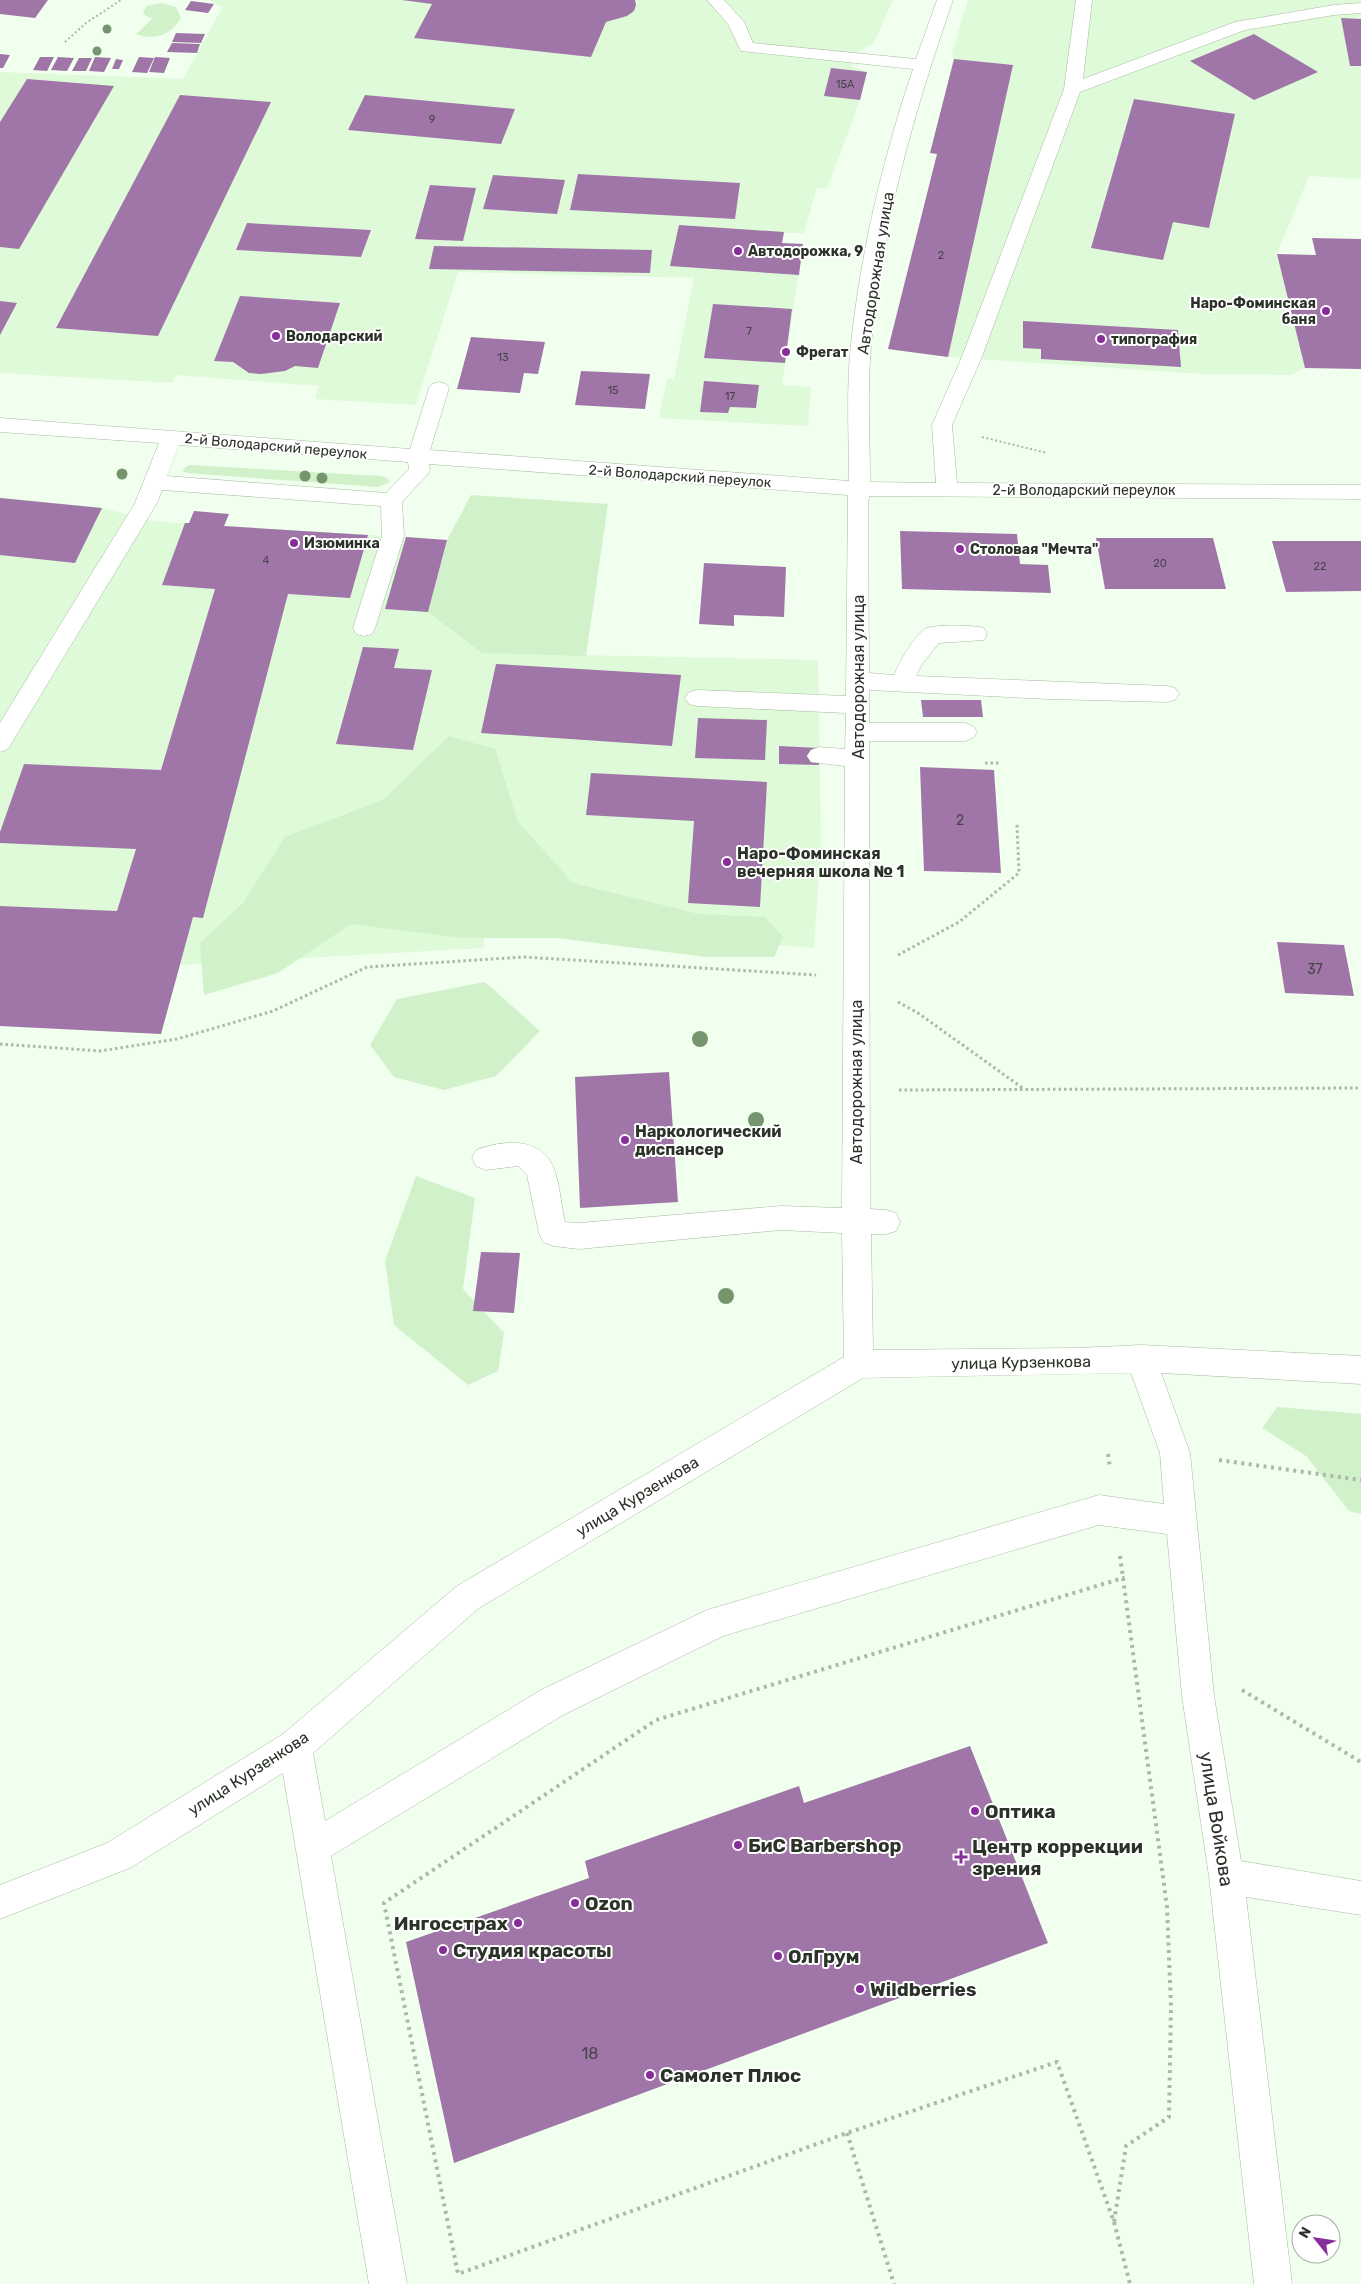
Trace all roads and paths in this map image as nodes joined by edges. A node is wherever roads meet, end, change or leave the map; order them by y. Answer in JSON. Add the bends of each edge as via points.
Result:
{"nodes":[{"id":1,"x":122,"y":0,"type":"edge"},
{"id":2,"x":715,"y":0,"type":"edge"},
{"id":3,"x":945,"y":0,"type":"edge"},
{"id":4,"x":1084,"y":0,"type":"edge"},
{"id":5,"x":1361,"y":8,"type":"edge"},
{"id":6,"x":65,"y":42,"type":"dead end"},
{"id":7,"x":921,"y":65,"type":"junction"},
{"id":8,"x":1073,"y":89,"type":"junction"},
{"id":9,"x":439,"y":388,"type":"dead end"},
{"id":10,"x":0,"y":425,"type":"edge"},
{"id":11,"x":172,"y":437,"type":"junction"},
{"id":12,"x":418,"y":457,"type":"junction"},
{"id":13,"x":154,"y":482,"type":"junction"},
{"id":14,"x":859,"y":489,"type":"junction"},
{"id":15,"x":947,"y":489,"type":"junction"},
{"id":16,"x":1361,"y":492,"type":"edge"},
{"id":17,"x":391,"y":500,"type":"junction"},
{"id":18,"x":364,"y":628,"type":"dead end"},
{"id":19,"x":976,"y":634,"type":"dead end"},
{"id":20,"x":902,"y":683,"type":"junction"},
{"id":21,"x":859,"y":693,"type":"junction"},
{"id":22,"x":1167,"y":694,"type":"dead end"},
{"id":23,"x":697,"y":698,"type":"dead end"},
{"id":24,"x":858,"y":732,"type":"junction"},
{"id":25,"x":965,"y":732,"type":"dead end"},
{"id":26,"x":0,"y":743,"type":"edge"},
{"id":27,"x":818,"y":756,"type":"dead end"},
{"id":28,"x":858,"y":758,"type":"junction"},
{"id":29,"x":1017,"y":824,"type":"dead end"},
{"id":30,"x":856,"y":978,"type":"junction"},
{"id":31,"x":0,"y":1044,"type":"edge"},
{"id":32,"x":1361,"y":1088,"type":"edge"},
{"id":33,"x":1024,"y":1089,"type":"junction"},
{"id":34,"x":855,"y":1090,"type":"junction"},
{"id":35,"x":486,"y":1158,"type":"dead end"},
{"id":36,"x":856,"y":1220,"type":"junction"},
{"id":37,"x":886,"y":1222,"type":"dead end"},
{"id":38,"x":1141,"y":1359,"type":"junction"},
{"id":39,"x":859,"y":1364,"type":"junction"},
{"id":40,"x":1361,"y":1370,"type":"edge"},
{"id":41,"x":1214,"y":1459,"type":"dead end"},
{"id":42,"x":1361,"y":1480,"type":"edge"},
{"id":43,"x":1181,"y":1521,"type":"junction"},
{"id":44,"x":1194,"y":1661,"type":"junction"},
{"id":45,"x":295,"y":1746,"type":"junction"},
{"id":46,"x":1361,"y":1762,"type":"edge"},
{"id":47,"x":312,"y":1848,"type":"junction"},
{"id":48,"x":1226,"y":1876,"type":"junction"},
{"id":49,"x":1361,"y":1898,"type":"edge"},
{"id":50,"x":0,"y":1902,"type":"edge"},
{"id":51,"x":847,"y":2133,"type":"junction"},
{"id":52,"x":1114,"y":2222,"type":"junction"},
{"id":53,"x":388,"y":2284,"type":"edge"},
{"id":54,"x":894,"y":2284,"type":"edge"},
{"id":55,"x":1130,"y":2284,"type":"edge"},
{"id":56,"x":1273,"y":2284,"type":"edge"}],
"edges":[{"from":1,"to":6,"type":"path","via":[[86,23]]},
{"from":2,"to":7,"type":"street","via":[[736,22],[747,47]]},
{"from":3,"to":7,"type":"street","name":"Автодорожная улица"},
{"from":4,"to":8,"type":"street"},
{"from":5,"to":8,"type":"street","via":[[1241,26]]},
{"from":7,"to":14,"type":"street","name":"Автодорожная улица","via":[[882,207],[861,346]]},
{"from":8,"to":15,"type":"street","via":[[942,425]]},
{"from":9,"to":12,"type":"street"},
{"from":10,"to":11,"type":"street","name":"2-й Володарский переулок"},
{"from":11,"to":12,"type":"street","name":"2-й Володарский переулок"},
{"from":11,"to":13,"type":"street"},
{"from":12,"to":14,"type":"street","name":"2-й Володарский переулок"},
{"from":12,"to":17,"type":"street","via":[[420,470]]},
{"from":13,"to":17,"type":"street"},
{"from":13,"to":26,"type":"street","via":[[146,503]]},
{"from":14,"to":15,"type":"street","name":"2-й Володарский переулок"},
{"from":14,"to":21,"type":"street","name":"Автодорожная улица"},
{"from":15,"to":16,"type":"street","name":"2-й Володарский переулок"},
{"from":17,"to":18,"type":"street","via":[[393,536]]},
{"from":19,"to":20,"type":"street","via":[[933,635],[912,660]]},
{"from":20,"to":21,"type":"street"},
{"from":20,"to":22,"type":"street"},
{"from":21,"to":23,"type":"street"},
{"from":21,"to":24,"type":"street","name":"Автодорожная улица"},
{"from":24,"to":25,"type":"street"},
{"from":24,"to":28,"type":"street","name":"Автодорожная улица"},
{"from":27,"to":28,"type":"street"},
{"from":28,"to":30,"type":"street","name":"Автодорожная улица"},
{"from":29,"to":30,"type":"path","via":[[1019,873],[959,922]]},
{"from":30,"to":31,"type":"path","via":[[524,957],[367,967],[273,1011],[178,1040],[100,1051]]},
{"from":30,"to":33,"type":"path","via":[[918,1013]]},
{"from":30,"to":34,"type":"street","name":"Автодорожная улица"},
{"from":32,"to":33,"type":"path"},
{"from":33,"to":34,"type":"path"},
{"from":34,"to":36,"type":"street","name":"Автодорожная улица"},
{"from":35,"to":36,"type":"street","via":[[523,1154],[540,1169],[553,1233],[579,1236],[781,1218]]},
{"from":36,"to":37,"type":"street"},
{"from":36,"to":39,"type":"street","name":"Автодорожная улица"},
{"from":38,"to":39,"type":"street","name":"улица Курзенкова"},
{"from":38,"to":40,"type":"street","name":"улица Курзенкова"},
{"from":38,"to":43,"type":"street","name":"улица Войкова","via":[[1175,1453]]},
{"from":39,"to":45,"type":"street","name":"улица Курзенкова","via":[[468,1597]]},
{"from":41,"to":42,"type":"path"},
{"from":43,"to":44,"type":"street","name":"улица Войкова"},
{"from":43,"to":47,"type":"street","via":[[1099,1510],[718,1621],[553,1702]]},
{"from":44,"to":46,"type":"path"},
{"from":44,"to":48,"type":"street","name":"улица Войкова"},
{"from":45,"to":47,"type":"street"},
{"from":45,"to":50,"type":"street","name":"улица Курзенкова","via":[[118,1856]]},
{"from":47,"to":53,"type":"street"},
{"from":48,"to":49,"type":"street"},
{"from":48,"to":56,"type":"street","name":"улица Войкова"},
{"from":51,"to":52,"type":"path","via":[[1057,2062]]},
{"from":51,"to":52,"type":"path","via":[[458,2274],[384,1903],[656,1720],[1123,1578],[1167,1907],[1171,2007],[1169,2118],[1126,2146]]},
{"from":51,"to":54,"type":"path"},
{"from":52,"to":55,"type":"path"}]}
